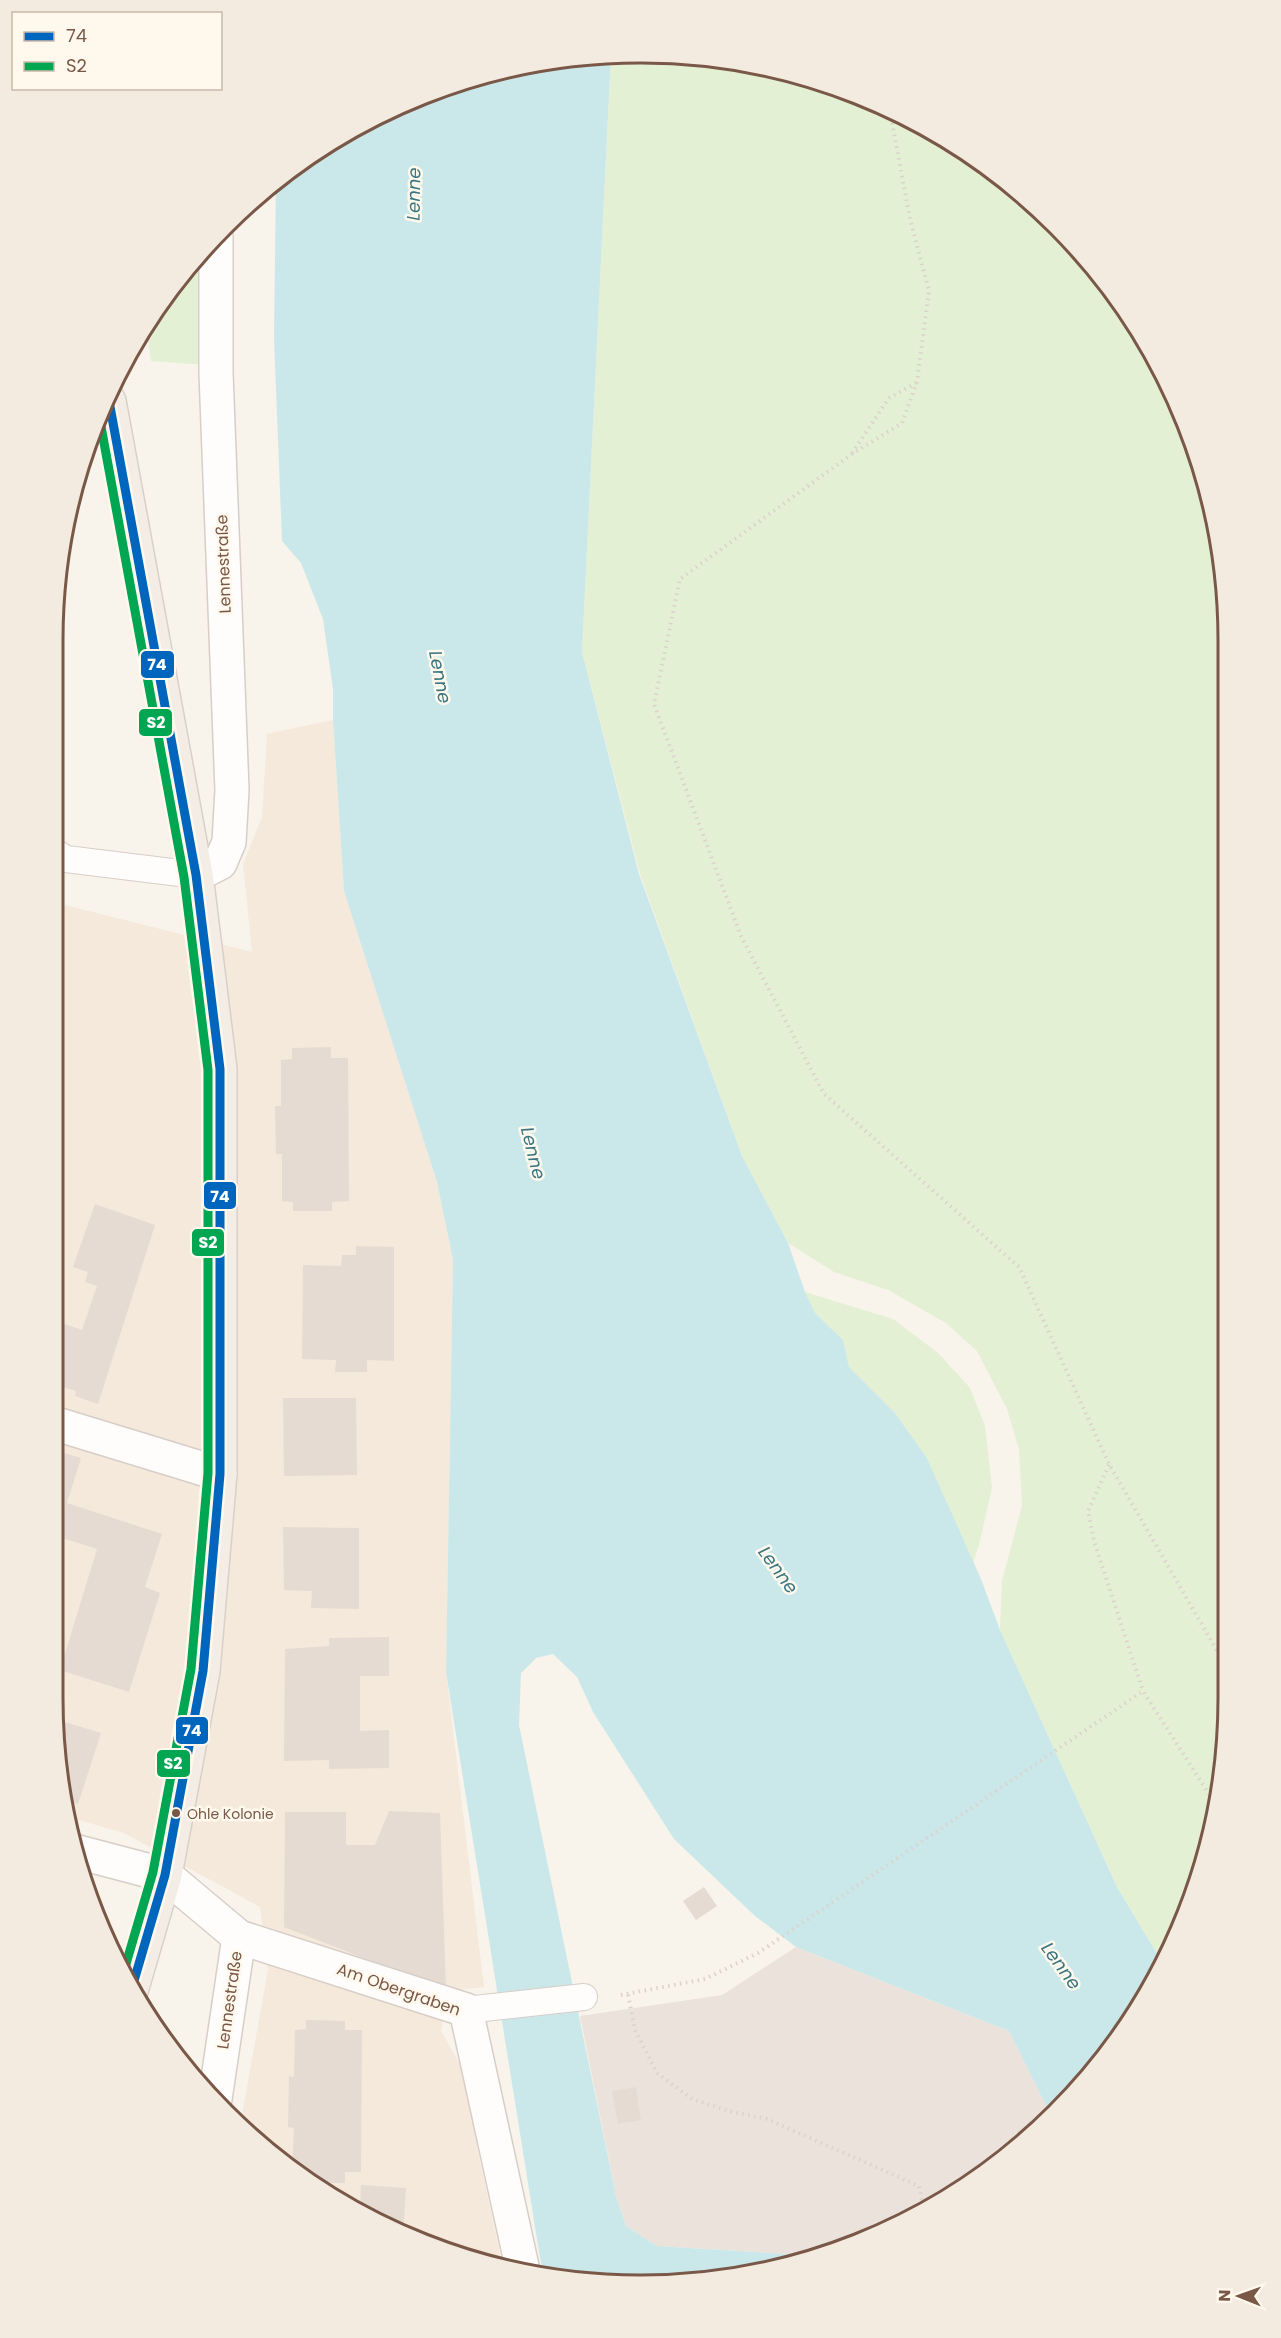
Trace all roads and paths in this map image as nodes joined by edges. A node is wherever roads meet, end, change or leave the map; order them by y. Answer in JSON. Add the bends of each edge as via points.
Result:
{"nodes":[{"id":1,"x":892,"y":121,"type":"edge"},
{"id":2,"x":216,"y":249,"type":"edge"},
{"id":3,"x":917,"y":382,"type":"junction"},
{"id":4,"x":111,"y":411,"type":"edge"},
{"id":5,"x":852,"y":454,"type":"junction"},
{"id":6,"x":63,"y":857,"type":"edge"},
{"id":7,"x":195,"y":875,"type":"junction"},
{"id":8,"x":63,"y":1426,"type":"edge"},
{"id":9,"x":1109,"y":1464,"type":"junction"},
{"id":10,"x":220,"y":1474,"type":"junction"},
{"id":11,"x":1218,"y":1652,"type":"edge"},
{"id":12,"x":1143,"y":1691,"type":"junction"},
{"id":13,"x":1209,"y":1795,"type":"edge"},
{"id":14,"x":85,"y":1854,"type":"edge"},
{"id":15,"x":165,"y":1875,"type":"junction"},
{"id":16,"x":239,"y":1937,"type":"junction"},
{"id":17,"x":135,"y":1977,"type":"edge"},
{"id":18,"x":628,"y":1995,"type":"junction"},
{"id":19,"x":584,"y":1996,"type":"joint"},
{"id":20,"x":476,"y":2009,"type":"junction"},
{"id":21,"x":216,"y":2089,"type":"edge"},
{"id":22,"x":922,"y":2201,"type":"edge"},
{"id":23,"x":521,"y":2262,"type":"edge"}],
"edges":[{"from":1,"to":3,"type":"path","via":[[910,219],[929,291]]},
{"from":2,"to":7,"type":"street","name":"Lennestraße","via":[[216,373],[232,790],[229,842],[220,863]]},
{"from":3,"to":5,"type":"path","via":[[889,398]]},
{"from":3,"to":5,"type":"path","via":[[902,423]]},
{"from":4,"to":7,"type":"main road"},
{"from":5,"to":9,"type":"path","via":[[680,579],[654,704],[741,936],[824,1094],[1019,1267]]},
{"from":6,"to":7,"type":"lane"},
{"from":7,"to":10,"type":"main road","via":[[220,1069]]},
{"from":8,"to":10,"type":"street"},
{"from":9,"to":11,"type":"path"},
{"from":9,"to":12,"type":"path","via":[[1088,1511],[1094,1541]]},
{"from":10,"to":15,"type":"main road","via":[[203,1671]]},
{"from":12,"to":13,"type":"path"},
{"from":12,"to":18,"type":"path","via":[[758,1953],[705,1979]]},
{"from":14,"to":15,"type":"street"},
{"from":15,"to":16,"type":"street","name":"Am Obergraben"},
{"from":15,"to":17,"type":"main road"},
{"from":16,"to":20,"type":"street","name":"Am Obergraben"},
{"from":16,"to":21,"type":"street","name":"Lennestraße"},
{"from":18,"to":19,"type":"path"},
{"from":18,"to":22,"type":"path","via":[[635,2030],[657,2073],[692,2099],[767,2119],[919,2186]]},
{"from":19,"to":20,"type":"lane"},
{"from":20,"to":23,"type":"street","name":"Am Obergraben"}]}
